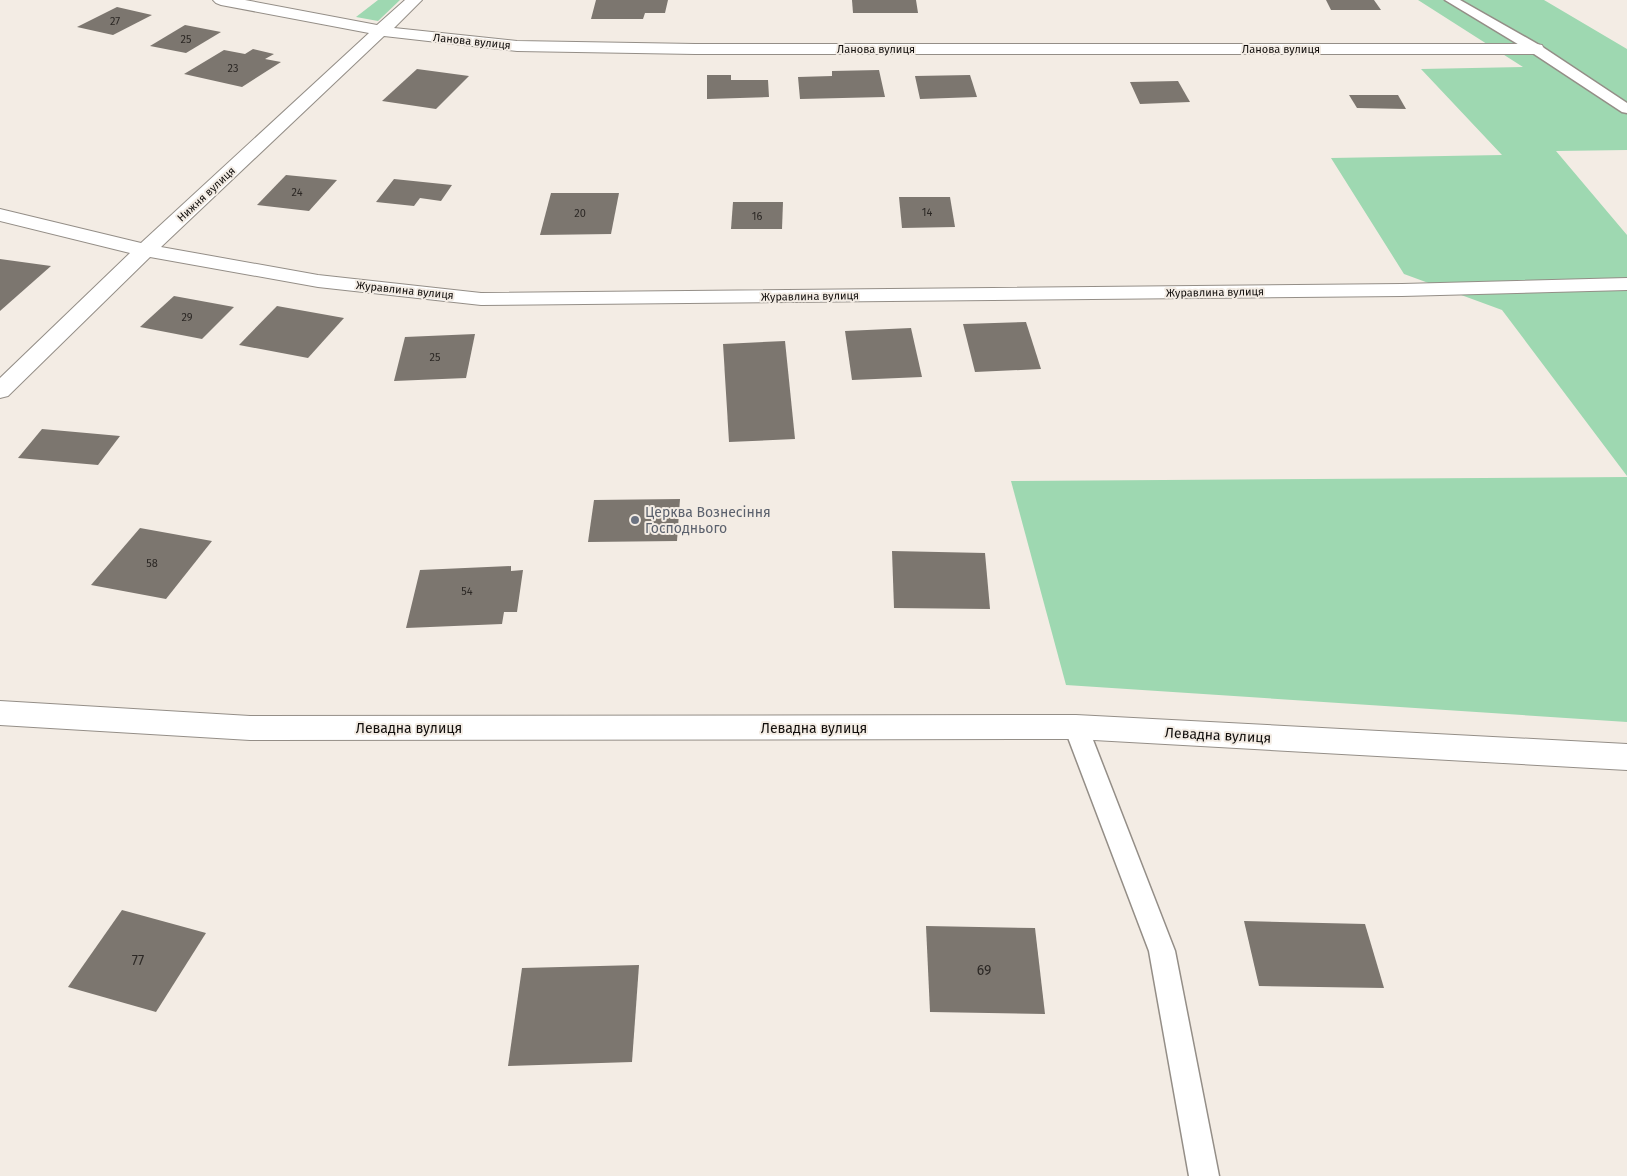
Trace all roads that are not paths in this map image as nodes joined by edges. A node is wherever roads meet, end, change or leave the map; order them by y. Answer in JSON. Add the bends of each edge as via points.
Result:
{"nodes":[{"id":1,"x":221,"y":0,"type":"edge"},
{"id":2,"x":414,"y":0,"type":"edge"},
{"id":3,"x":1451,"y":0,"type":"edge"},
{"id":4,"x":381,"y":31,"type":"junction"},
{"id":5,"x":1536,"y":49,"type":"junction"},
{"id":6,"x":1627,"y":109,"type":"edge"},
{"id":7,"x":0,"y":215,"type":"edge"},
{"id":8,"x":146,"y":250,"type":"junction"},
{"id":9,"x":1627,"y":284,"type":"edge"},
{"id":10,"x":0,"y":390,"type":"edge"},
{"id":11,"x":0,"y":713,"type":"edge"},
{"id":12,"x":1076,"y":728,"type":"junction"},
{"id":13,"x":1627,"y":757,"type":"edge"},
{"id":14,"x":1204,"y":1176,"type":"edge"}],
"edges":[{"from":1,"to":4,"type":"street","name":"Ланова вулиця"},
{"from":2,"to":4,"type":"street","name":"Нижня вулиця"},
{"from":3,"to":5,"type":"lane"},
{"from":4,"to":5,"type":"street","name":"Ланова вулиця","via":[[517,46],[695,49]]},
{"from":4,"to":8,"type":"street","name":"Нижня вулиця"},
{"from":5,"to":6,"type":"lane"},
{"from":7,"to":8,"type":"street","name":"Журавлина вулиця"},
{"from":8,"to":9,"type":"street","name":"Журавлина вулиця","via":[[318,281],[481,299],[1402,290]]},
{"from":8,"to":10,"type":"street","name":"Нижня вулиця"},
{"from":11,"to":12,"type":"street","name":"Левадна вулиця","via":[[250,728]]},
{"from":12,"to":13,"type":"street","name":"Левадна вулиця"},
{"from":12,"to":14,"type":"lane","via":[[1162,951]]}]}
